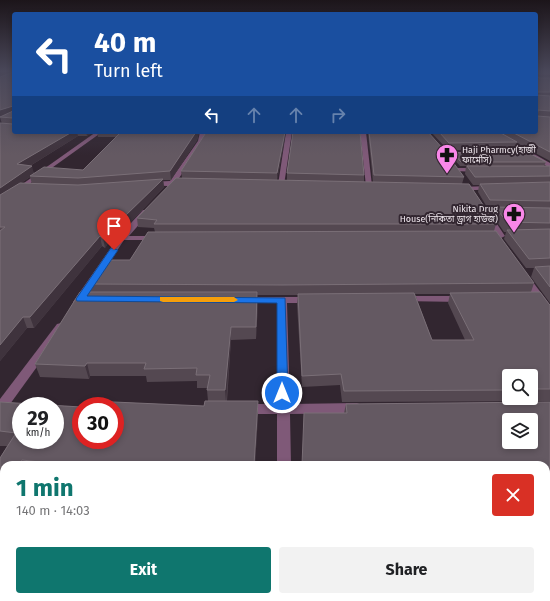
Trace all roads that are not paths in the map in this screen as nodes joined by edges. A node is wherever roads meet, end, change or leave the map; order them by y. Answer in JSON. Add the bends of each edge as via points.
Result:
{"nodes":[{"id":1,"x":96,"y":134,"type":"edge"},
{"id":2,"x":203,"y":134,"type":"edge"},
{"id":3,"x":289,"y":134,"type":"edge"},
{"id":4,"x":363,"y":134,"type":"edge"},
{"id":5,"x":495,"y":134,"type":"edge"},
{"id":6,"x":513,"y":153,"type":"edge"},
{"id":7,"x":529,"y":153,"type":"junction"},
{"id":8,"x":475,"y":154,"type":"edge"},
{"id":9,"x":550,"y":166,"type":"edge"},
{"id":10,"x":484,"y":170,"type":"edge"},
{"id":11,"x":543,"y":170,"type":"edge"},
{"id":12,"x":550,"y":170,"type":"edge"},
{"id":13,"x":174,"y":183,"type":"junction"},
{"id":14,"x":189,"y":183,"type":"edge"},
{"id":15,"x":465,"y":183,"type":"junction"},
{"id":16,"x":142,"y":185,"type":"edge"},
{"id":17,"x":281,"y":185,"type":"edge"},
{"id":18,"x":377,"y":186,"type":"edge"},
{"id":19,"x":19,"y":188,"type":"junction"},
{"id":20,"x":496,"y":188,"type":"edge"},
{"id":21,"x":34,"y":189,"type":"edge"},
{"id":22,"x":454,"y":189,"type":"edge"},
{"id":23,"x":163,"y":194,"type":"edge"},
{"id":24,"x":0,"y":203,"type":"edge"},
{"id":25,"x":153,"y":205,"type":"edge"},
{"id":26,"x":489,"y":212,"type":"edge"},
{"id":27,"x":122,"y":238,"type":"junction"},
{"id":28,"x":170,"y":238,"type":"edge"},
{"id":29,"x":509,"y":255,"type":"edge"},
{"id":30,"x":536,"y":272,"type":"edge"},
{"id":31,"x":469,"y":298,"type":"edge"},
{"id":32,"x":524,"y":298,"type":"edge"},
{"id":33,"x":80,"y":299,"type":"junction"},
{"id":34,"x":96,"y":299,"type":"edge"},
{"id":35,"x":391,"y":299,"type":"edge"},
{"id":36,"x":235,"y":300,"type":"edge"},
{"id":37,"x":282,"y":300,"type":"junction"},
{"id":38,"x":321,"y":300,"type":"edge"},
{"id":39,"x":546,"y":305,"type":"edge"},
{"id":40,"x":0,"y":408,"type":"edge"},
{"id":41,"x":282,"y":408,"type":"junction"},
{"id":42,"x":369,"y":408,"type":"edge"},
{"id":43,"x":235,"y":409,"type":"edge"},
{"id":44,"x":0,"y":411,"type":"edge"},
{"id":45,"x":12,"y":411,"type":"edge"},
{"id":46,"x":284,"y":461,"type":"edge"}],
"edges":[{"from":1,"to":19,"type":"street"},
{"from":2,"to":13,"type":"street","via":[[201,141]]},
{"from":3,"to":17,"type":"street"},
{"from":4,"to":18,"type":"street","via":[[365,186]]},
{"from":5,"to":7,"type":"street"},
{"from":6,"to":7,"type":"street"},
{"from":7,"to":9,"type":"street"},
{"from":8,"to":15,"type":"street","via":[[443,150]]},
{"from":10,"to":15,"type":"street"},
{"from":11,"to":12,"type":"street"},
{"from":13,"to":14,"type":"street"},
{"from":13,"to":16,"type":"street"},
{"from":13,"to":23,"type":"street"},
{"from":15,"to":20,"type":"street"},
{"from":15,"to":22,"type":"street"},
{"from":19,"to":21,"type":"street"},
{"from":19,"to":24,"type":"street"},
{"from":25,"to":27,"type":"street"},
{"from":26,"to":29,"type":"street"},
{"from":27,"to":28,"type":"street"},
{"from":27,"to":33,"type":"street"},
{"from":30,"to":39,"type":"street","via":[[520,270]]},
{"from":31,"to":35,"type":"street"},
{"from":32,"to":39,"type":"street"},
{"from":33,"to":34,"type":"street"},
{"from":33,"to":40,"type":"street"},
{"from":36,"to":37,"type":"street"},
{"from":37,"to":38,"type":"street"},
{"from":37,"to":41,"type":"street"},
{"from":41,"to":42,"type":"street"},
{"from":41,"to":43,"type":"street"},
{"from":41,"to":46,"type":"street"},
{"from":44,"to":45,"type":"street"}]}
